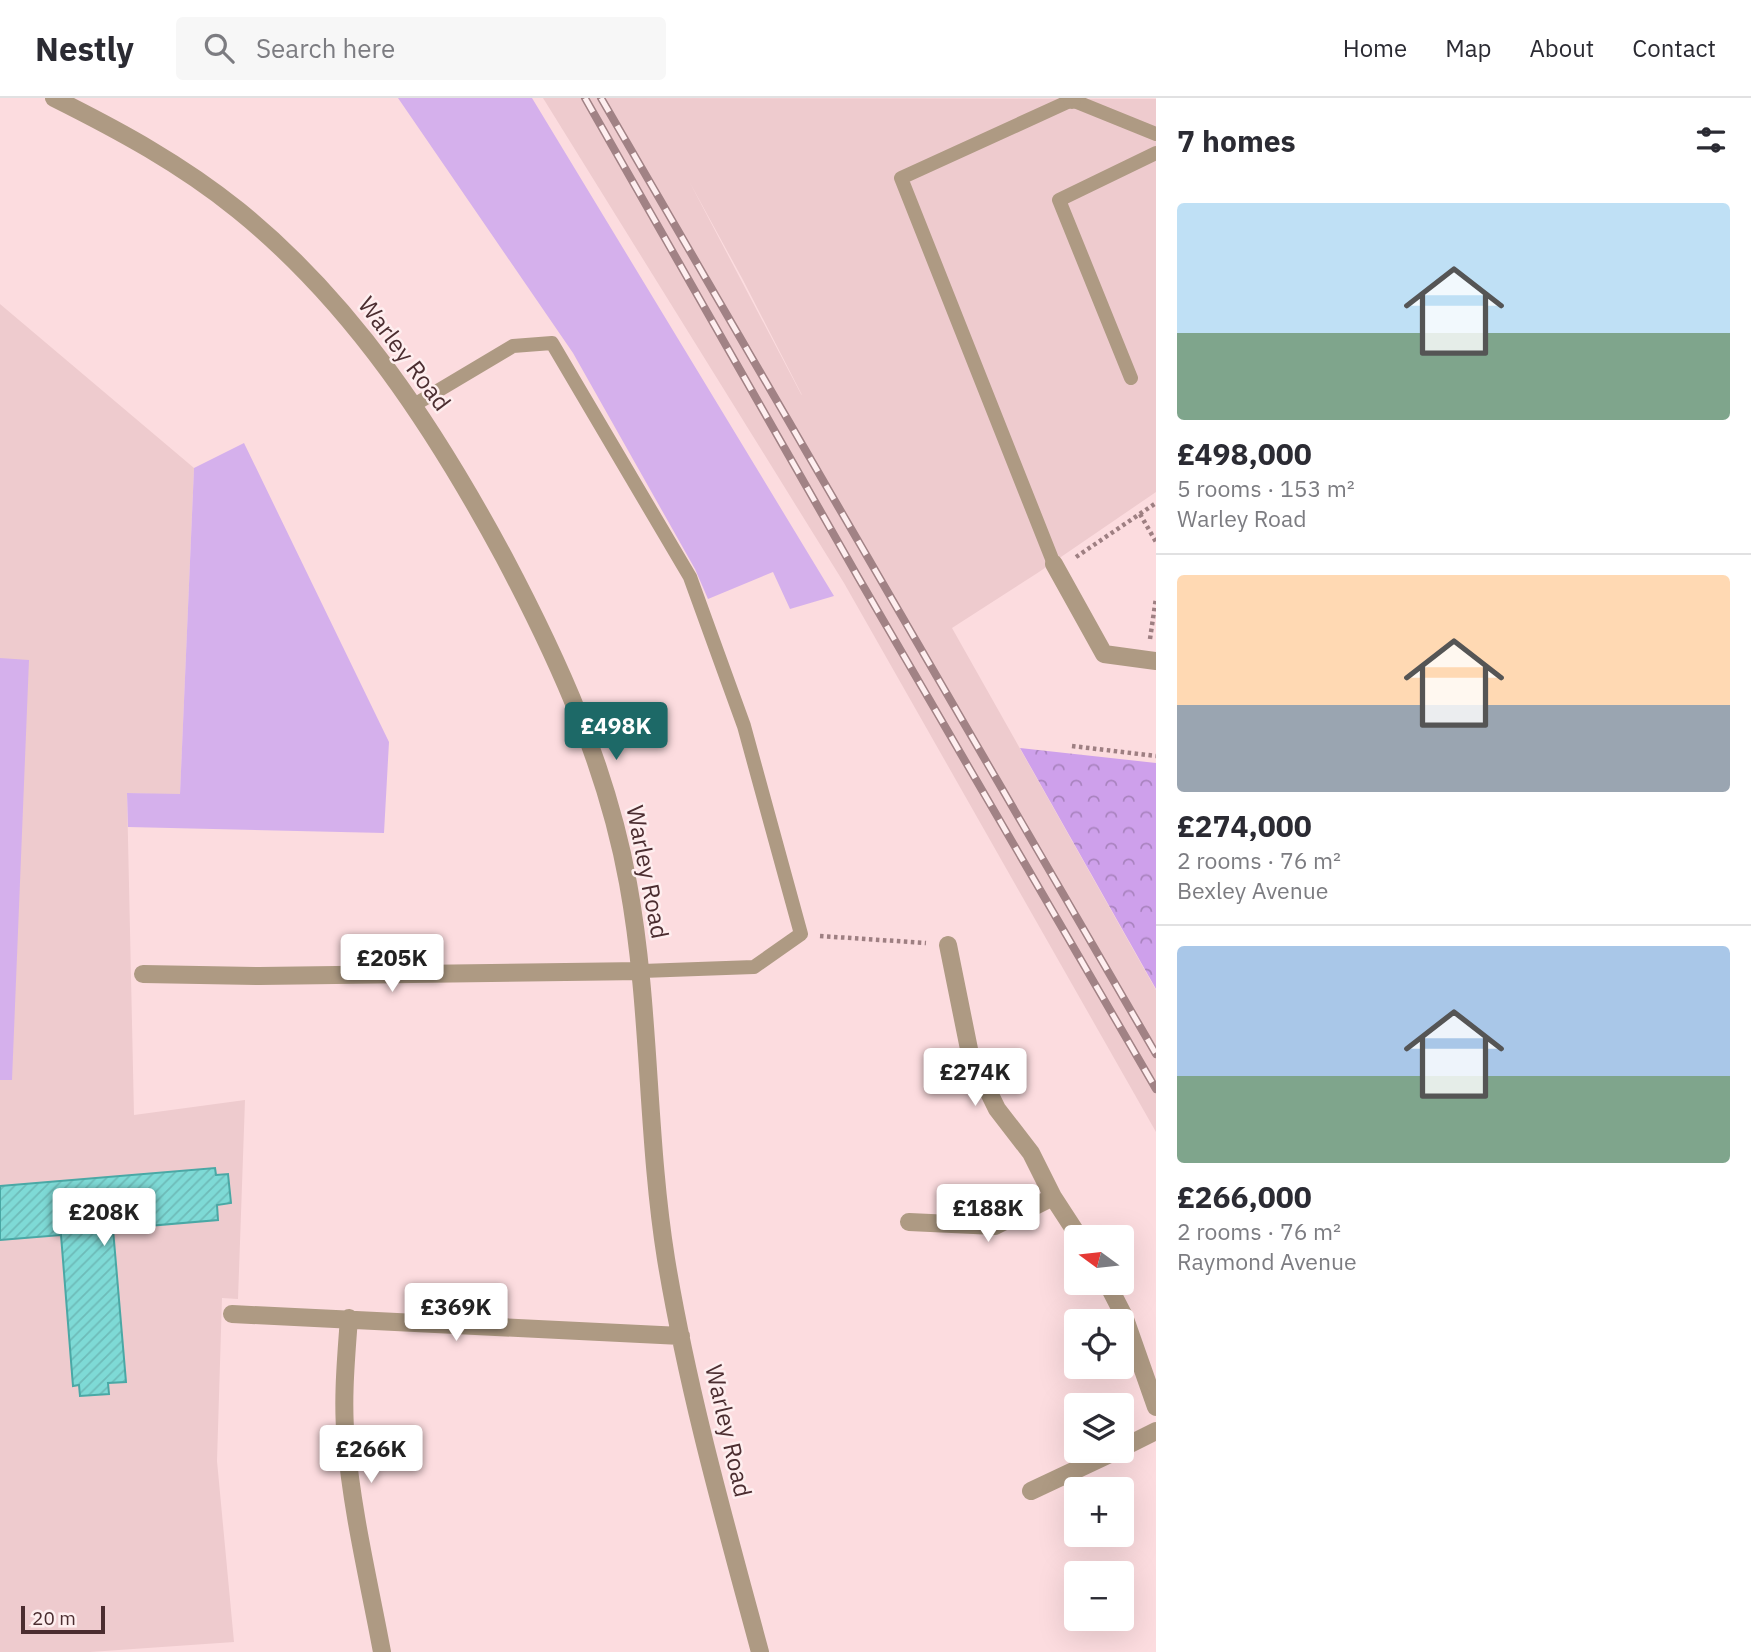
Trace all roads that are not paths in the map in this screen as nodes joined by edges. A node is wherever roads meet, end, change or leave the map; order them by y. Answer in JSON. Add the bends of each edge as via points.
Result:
{"nodes":[{"id":1,"x":54,"y":98,"type":"edge"},
{"id":2,"x":1072,"y":99,"type":"edge"},
{"id":3,"x":1156,"y":134,"type":"edge"},
{"id":4,"x":1156,"y":153,"type":"edge"},
{"id":5,"x":1131,"y":378,"type":"dead end"},
{"id":6,"x":414,"y":405,"type":"junction"},
{"id":7,"x":1056,"y":567,"type":"joint"},
{"id":8,"x":1152,"y":661,"type":"edge"},
{"id":9,"x":948,"y":945,"type":"road end"},
{"id":10,"x":642,"y":971,"type":"junction"},
{"id":11,"x":143,"y":974,"type":"dead end"},
{"id":12,"x":1053,"y":1197,"type":"junction"},
{"id":13,"x":909,"y":1222,"type":"dead end"},
{"id":14,"x":1071,"y":1225,"type":"edge"},
{"id":15,"x":1113,"y":1295,"type":"edge"},
{"id":16,"x":232,"y":1314,"type":"dead end"},
{"id":17,"x":349,"y":1318,"type":"junction"},
{"id":18,"x":681,"y":1336,"type":"junction"},
{"id":19,"x":1156,"y":1407,"type":"edge"},
{"id":20,"x":1156,"y":1432,"type":"edge"},
{"id":21,"x":1134,"y":1442,"type":"edge"},
{"id":22,"x":1091,"y":1463,"type":"edge"},
{"id":23,"x":1031,"y":1492,"type":"dead end"},
{"id":24,"x":382,"y":1652,"type":"edge"},
{"id":25,"x":760,"y":1652,"type":"edge"}],
"edges":[{"from":1,"to":6,"type":"street","name":"Warley Road","via":[[184,169],[241,213],[340,310]]},
{"from":2,"to":3,"type":"lane"},
{"from":2,"to":7,"type":"lane","via":[[901,178]]},
{"from":4,"to":5,"type":"lane","via":[[1059,200]]},
{"from":6,"to":10,"type":"street","name":"Warley Road","via":[[465,485],[544,633],[587,731],[628,880]]},
{"from":6,"to":10,"type":"lane","via":[[513,346],[552,343],[690,577],[744,726],[801,934],[754,967]]},
{"from":7,"to":8,"type":"street","via":[[1104,654]]},
{"from":9,"to":12,"type":"street","via":[[970,1054],[997,1109],[1031,1153]]},
{"from":10,"to":11,"type":"street"},
{"from":10,"to":18,"type":"street","name":"Warley Road","via":[[657,1191]]},
{"from":12,"to":13,"type":"street","via":[[995,1226]]},
{"from":12,"to":14,"type":"street"},
{"from":15,"to":19,"type":"street"},
{"from":16,"to":17,"type":"street"},
{"from":17,"to":18,"type":"street"},
{"from":17,"to":24,"type":"street","via":[[345,1439]]},
{"from":18,"to":25,"type":"street","name":"Warley Road","via":[[708,1460]]},
{"from":20,"to":21,"type":"street"},
{"from":22,"to":23,"type":"street"}]}
